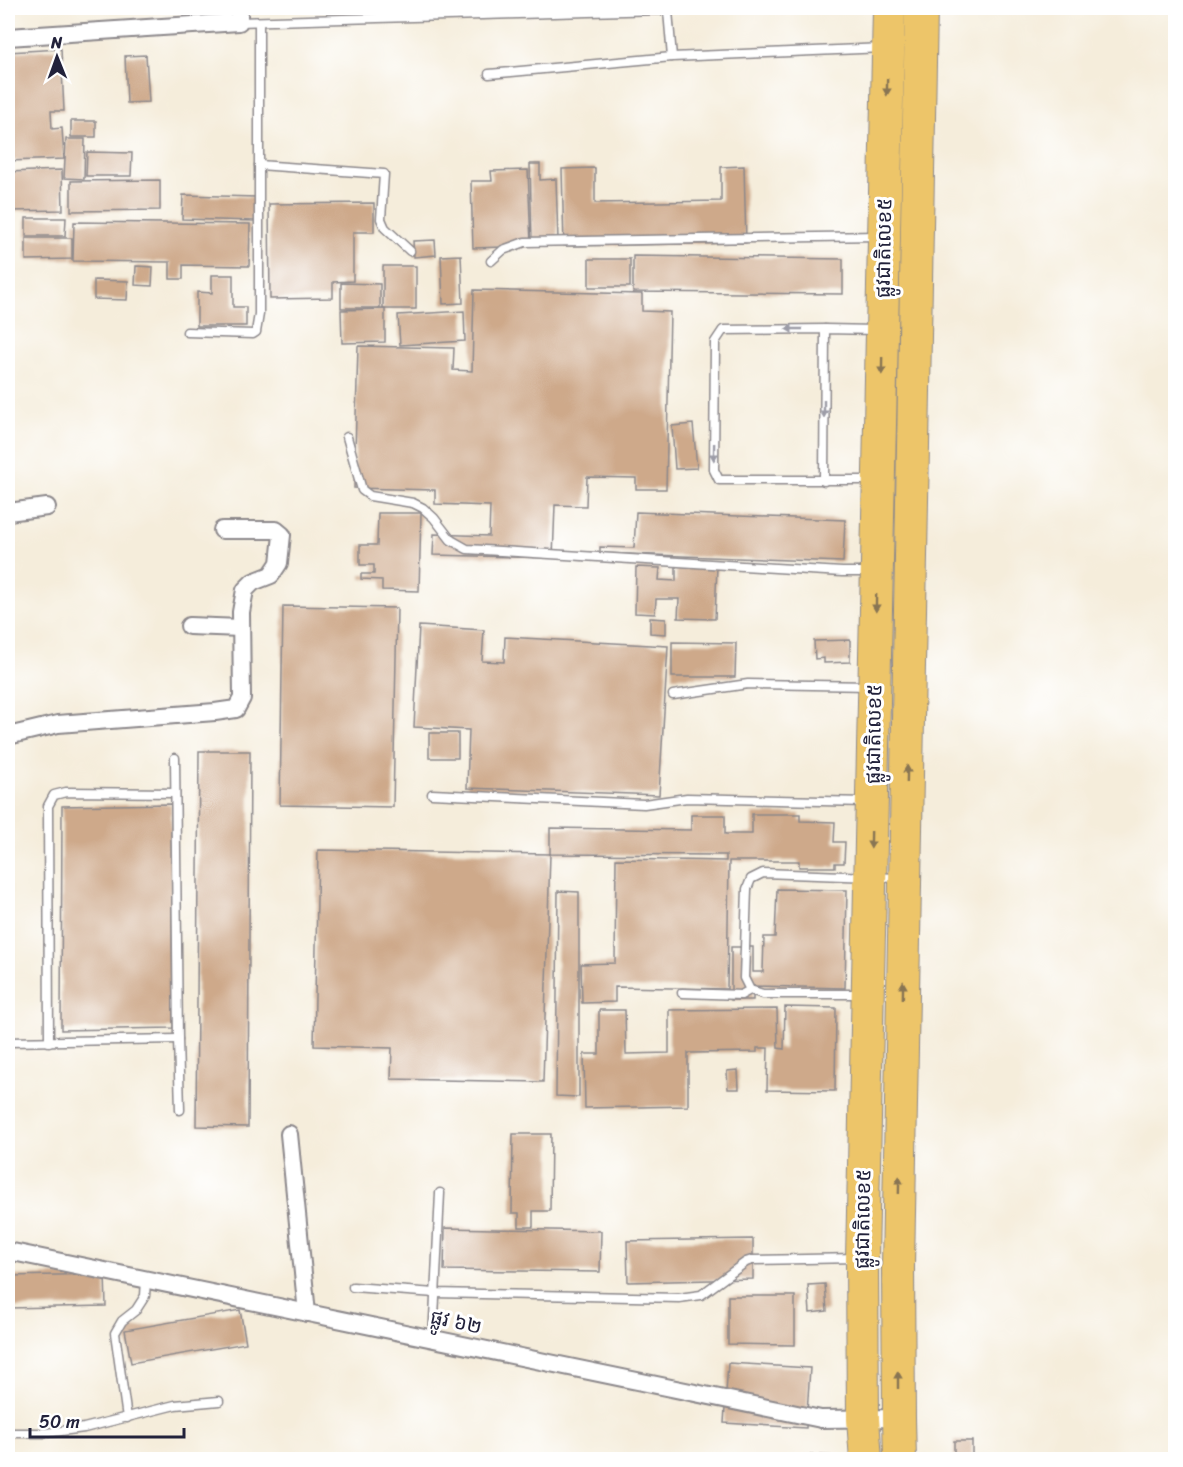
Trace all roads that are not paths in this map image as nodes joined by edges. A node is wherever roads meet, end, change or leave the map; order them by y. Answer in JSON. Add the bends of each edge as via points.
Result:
{"nodes":[{"id":1,"x":889,"y":8,"type":"edge"},
{"id":2,"x":921,"y":8,"type":"edge"},
{"id":3,"x":239,"y":15,"type":"edge"},
{"id":4,"x":259,"y":22,"type":"junction"},
{"id":5,"x":8,"y":37,"type":"edge"},
{"id":6,"x":888,"y":48,"type":"junction"},
{"id":7,"x":672,"y":57,"type":"junction"},
{"id":8,"x":489,"y":74,"type":"dead end"},
{"id":9,"x":259,"y":165,"type":"junction"},
{"id":10,"x":901,"y":235,"type":"junction"},
{"id":11,"x":410,"y":251,"type":"dead end"},
{"id":12,"x":491,"y":261,"type":"dead end"},
{"id":13,"x":825,"y":329,"type":"junction"},
{"id":14,"x":899,"y":331,"type":"junction"},
{"id":15,"x":187,"y":332,"type":"dead end"},
{"id":16,"x":347,"y":437,"type":"dead end"},
{"id":17,"x":879,"y":480,"type":"junction"},
{"id":18,"x":824,"y":481,"type":"junction"},
{"id":19,"x":47,"y":507,"type":"dead end"},
{"id":20,"x":8,"y":512,"type":"edge"},
{"id":21,"x":222,"y":530,"type":"dead end"},
{"id":22,"x":894,"y":572,"type":"junction"},
{"id":23,"x":189,"y":626,"type":"dead end"},
{"id":24,"x":241,"y":628,"type":"junction"},
{"id":25,"x":875,"y":686,"type":"junction"},
{"id":26,"x":673,"y":695,"type":"dead end"},
{"id":27,"x":8,"y":736,"type":"edge"},
{"id":28,"x":175,"y":758,"type":"dead end"},
{"id":29,"x":175,"y":793,"type":"junction"},
{"id":30,"x":432,"y":794,"type":"dead end"},
{"id":31,"x":872,"y":802,"type":"junction"},
{"id":32,"x":871,"y":877,"type":"junction"},
{"id":33,"x":905,"y":878,"type":"junction"},
{"id":34,"x":750,"y":990,"type":"junction"},
{"id":35,"x":682,"y":993,"type":"dead end"},
{"id":36,"x":868,"y":994,"type":"junction"},
{"id":37,"x":178,"y":1039,"type":"junction"},
{"id":38,"x":8,"y":1042,"type":"edge"},
{"id":39,"x":49,"y":1042,"type":"junction"},
{"id":40,"x":180,"y":1110,"type":"dead end"},
{"id":41,"x":290,"y":1134,"type":"dead end"},
{"id":42,"x":440,"y":1193,"type":"dead end"},
{"id":43,"x":8,"y":1251,"type":"edge"},
{"id":44,"x":862,"y":1258,"type":"junction"},
{"id":45,"x":146,"y":1280,"type":"junction"},
{"id":46,"x":353,"y":1287,"type":"dead end"},
{"id":47,"x":435,"y":1293,"type":"junction"},
{"id":48,"x":307,"y":1313,"type":"junction"},
{"id":49,"x":433,"y":1339,"type":"junction"},
{"id":50,"x":219,"y":1401,"type":"dead end"},
{"id":51,"x":127,"y":1418,"type":"junction"},
{"id":52,"x":898,"y":1418,"type":"junction"},
{"id":53,"x":863,"y":1419,"type":"junction"},
{"id":54,"x":8,"y":1433,"type":"edge"},
{"id":55,"x":866,"y":1460,"type":"edge"},
{"id":56,"x":900,"y":1460,"type":"edge"}],
"edges":[{"from":1,"to":6,"type":"highway","name":"ផ្លូវជាតិលេខ៥"},
{"from":2,"to":10,"type":"highway","name":"ផ្លូវជាតិលេខ៥"},
{"from":3,"to":4,"type":"lane"},
{"from":3,"to":5,"type":"street"},
{"from":4,"to":7,"type":"lane","via":[[659,10],[668,11]]},
{"from":4,"to":9,"type":"lane"},
{"from":6,"to":7,"type":"lane"},
{"from":6,"to":10,"type":"highway","name":"ផ្លូវជាតិលេខ៥","one_way":true},
{"from":7,"to":8,"type":"lane"},
{"from":9,"to":11,"type":"lane","via":[[384,174],[382,224]]},
{"from":9,"to":15,"type":"lane","via":[[256,332]]},
{"from":10,"to":12,"type":"lane","via":[[525,242],[503,250]]},
{"from":10,"to":14,"type":"highway","name":"ផ្លូវជាតិលេខ៥"},
{"from":13,"to":14,"type":"lane"},
{"from":13,"to":18,"type":"lane","one_way":true},
{"from":13,"to":18,"type":"lane","one_way":true,"via":[[723,330],[715,342],[714,470],[719,480]]},
{"from":14,"to":17,"type":"highway","name":"ផ្លូវជាតិលេខ៥","one_way":true},
{"from":14,"to":22,"type":"highway","name":"ផ្លូវជាតិលេខ៥"},
{"from":16,"to":22,"type":"lane","via":[[362,490],[369,496],[423,508],[451,540],[467,549]]},
{"from":17,"to":18,"type":"lane"},
{"from":17,"to":22,"type":"highway","name":"ផ្លូវជាតិលេខ៥"},
{"from":19,"to":20,"type":"street"},
{"from":21,"to":24,"type":"street","via":[[276,530],[282,535],[279,563],[271,575],[245,590]]},
{"from":22,"to":25,"type":"highway","name":"ផ្លូវជាតិលេខ៥","one_way":true},
{"from":33,"to":22,"type":"highway","name":"ផ្លូវជាតិលេខ៥","one_way":true},
{"from":23,"to":24,"type":"street"},
{"from":24,"to":27,"type":"street","via":[[242,698],[236,709],[58,724]]},
{"from":25,"to":26,"type":"lane","via":[[748,684]]},
{"from":25,"to":31,"type":"highway","name":"ផ្លូវជាតិលេខ៥"},
{"from":28,"to":29,"type":"lane"},
{"from":29,"to":37,"type":"lane"},
{"from":29,"to":39,"type":"lane","via":[[66,792],[54,795],[48,806]]},
{"from":30,"to":31,"type":"lane","via":[[645,804],[687,798]]},
{"from":31,"to":32,"type":"highway","name":"ផ្លូវជាតិលេខ៥","one_way":true},
{"from":32,"to":33,"type":"lane"},
{"from":32,"to":34,"type":"lane","via":[[763,873],[751,879],[747,890],[744,978]]},
{"from":32,"to":36,"type":"highway","name":"ផ្លូវជាតិលេខ៥"},
{"from":52,"to":33,"type":"highway","name":"ផ្លូវជាតិលេខ៥","one_way":true},
{"from":34,"to":35,"type":"lane","via":[[741,995]]},
{"from":34,"to":36,"type":"lane","via":[[763,994]]},
{"from":36,"to":44,"type":"highway","name":"ផ្លូវជាតិលេខ៥"},
{"from":37,"to":39,"type":"lane"},
{"from":37,"to":40,"type":"lane"},
{"from":38,"to":39,"type":"lane"},
{"from":41,"to":48,"type":"street"},
{"from":42,"to":47,"type":"lane"},
{"from":43,"to":45,"type":"street","name":"ផ្លូវ ៦២"},
{"from":44,"to":47,"type":"lane","via":[[752,1260],[700,1295],[679,1298]]},
{"from":44,"to":53,"type":"highway","name":"ផ្លូវជាតិលេខ៥"},
{"from":45,"to":48,"type":"street","name":"ផ្លូវ ៦២"},
{"from":45,"to":51,"type":"lane","via":[[145,1296],[115,1333]]},
{"from":46,"to":47,"type":"lane"},
{"from":47,"to":49,"type":"lane"},
{"from":48,"to":49,"type":"street","name":"ផ្លូវ ៦២"},
{"from":49,"to":53,"type":"street","name":"ផ្លូវ ៦២","via":[[821,1419]]},
{"from":50,"to":51,"type":"lane","via":[[175,1405]]},
{"from":51,"to":54,"type":"lane","via":[[46,1433]]},
{"from":52,"to":53,"type":"street","name":"ផ្លូវ ៦២"},
{"from":52,"to":56,"type":"highway","name":"ផ្លូវជាតិលេខ៥"},
{"from":53,"to":55,"type":"highway","name":"ផ្លូវជាតិលេខ៥"}]}
